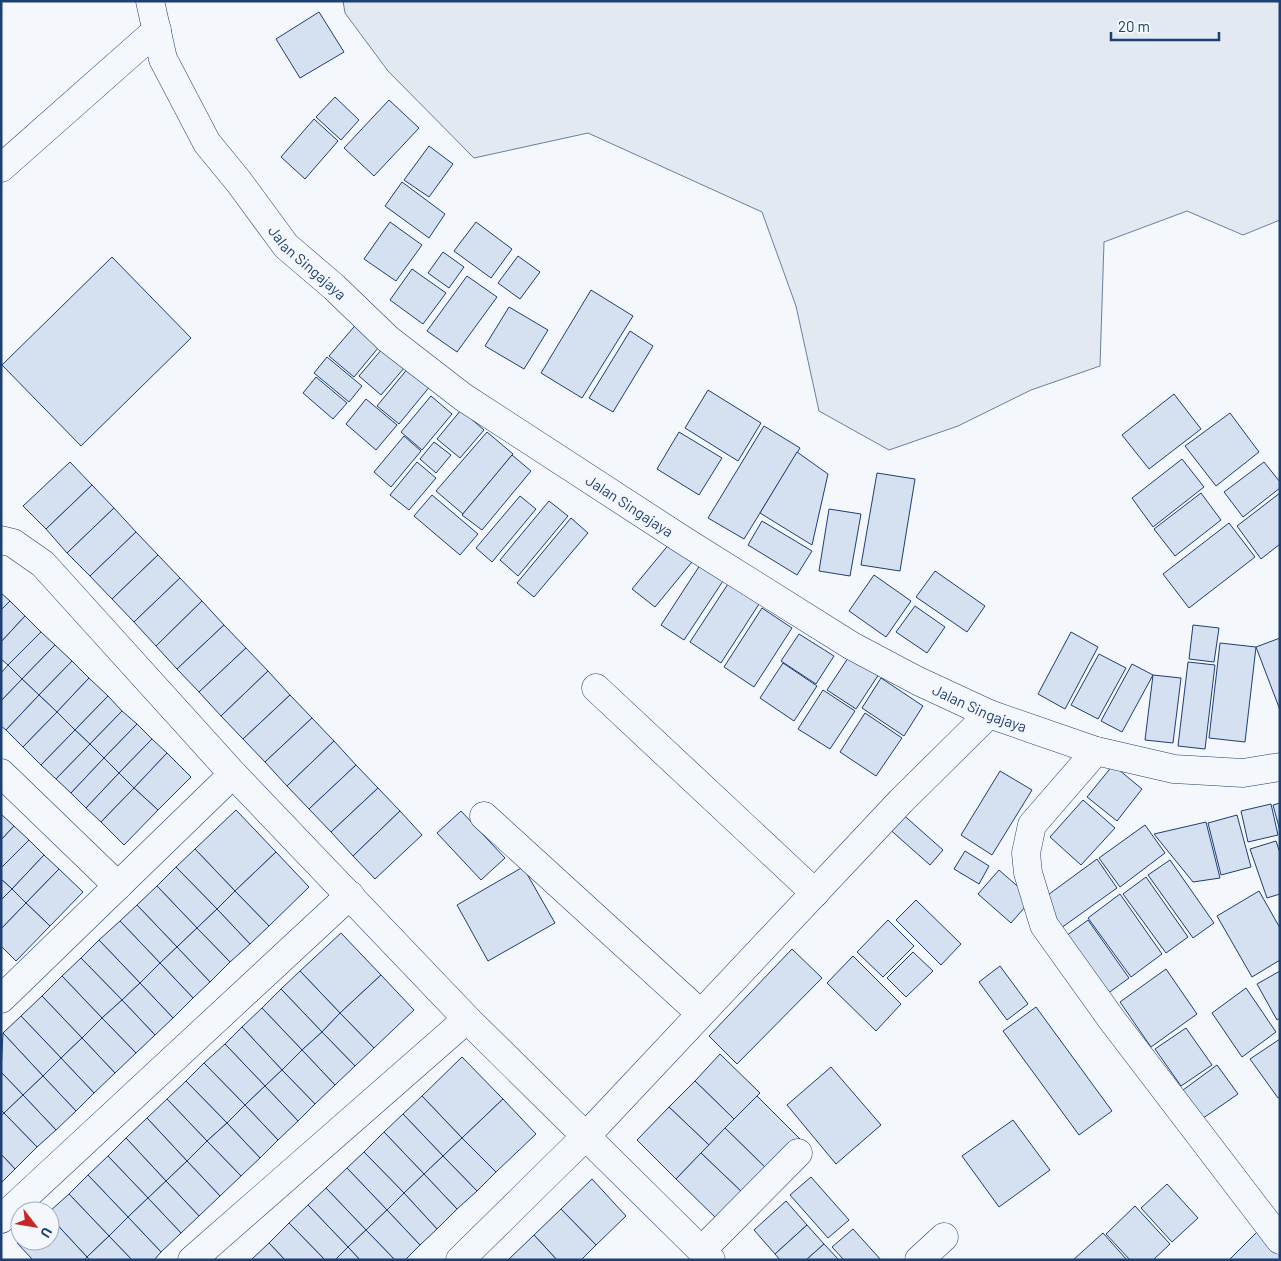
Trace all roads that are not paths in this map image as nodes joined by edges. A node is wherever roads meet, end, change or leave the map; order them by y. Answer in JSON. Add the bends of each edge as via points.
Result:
{"nodes":[{"id":1,"x":150,"y":1,"type":"edge"},
{"id":2,"x":157,"y":30,"type":"junction"},
{"id":3,"x":1,"y":168,"type":"edge"},
{"id":4,"x":1,"y":540,"type":"edge"},
{"id":5,"x":596,"y":688,"type":"dead end"},
{"id":6,"x":989,"y":714,"type":"junction"},
{"id":7,"x":1096,"y":752,"type":"junction"},
{"id":8,"x":1280,"y":767,"type":"edge"},
{"id":9,"x":1,"y":773,"type":"edge"},
{"id":10,"x":233,"y":774,"type":"junction"},
{"id":11,"x":484,"y":816,"type":"dead end"},
{"id":12,"x":118,"y":886,"type":"junction"},
{"id":13,"x":815,"y":893,"type":"junction"},
{"id":14,"x":350,"y":895,"type":"junction"},
{"id":15,"x":2,"y":998,"type":"edge"},
{"id":16,"x":700,"y":1013,"type":"junction"},
{"id":17,"x":467,"y":1018,"type":"junction"},
{"id":18,"x":587,"y":1135,"type":"junction"},
{"id":19,"x":798,"y":1153,"type":"dead end"},
{"id":20,"x":1,"y":1219,"type":"edge"},
{"id":21,"x":944,"y":1237,"type":"dead end"},
{"id":22,"x":1280,"y":1240,"type":"edge"},
{"id":23,"x":706,"y":1255,"type":"edge"},
{"id":24,"x":192,"y":1260,"type":"edge"},
{"id":25,"x":460,"y":1260,"type":"edge"},
{"id":26,"x":919,"y":1260,"type":"edge"}],
"edges":[{"from":1,"to":2,"type":"street","name":"Jalan Singajaya"},
{"from":2,"to":3,"type":"street"},
{"from":2,"to":6,"type":"street","name":"Jalan Singajaya","via":[[163,59],[207,143],[286,246],[388,339],[463,397],[852,646]]},
{"from":4,"to":10,"type":"street","via":[[13,543],[43,564]]},
{"from":5,"to":13,"type":"street"},
{"from":6,"to":7,"type":"street","name":"Jalan Singajaya"},
{"from":6,"to":13,"type":"street"},
{"from":7,"to":8,"type":"street","name":"Jalan Singajaya","via":[[1174,769],[1243,773]]},
{"from":7,"to":22,"type":"street","via":[[1032,825],[1026,853],[1028,873],[1044,925],[1112,1020]]},
{"from":9,"to":12,"type":"street"},
{"from":10,"to":12,"type":"street"},
{"from":10,"to":14,"type":"street"},
{"from":11,"to":16,"type":"street"},
{"from":12,"to":15,"type":"street"},
{"from":13,"to":16,"type":"street"},
{"from":14,"to":17,"type":"street"},
{"from":14,"to":20,"type":"street"},
{"from":16,"to":18,"type":"street"},
{"from":17,"to":18,"type":"street"},
{"from":17,"to":24,"type":"street"},
{"from":18,"to":23,"type":"street"},
{"from":18,"to":25,"type":"street"},
{"from":19,"to":23,"type":"street"},
{"from":21,"to":26,"type":"street"}]}
